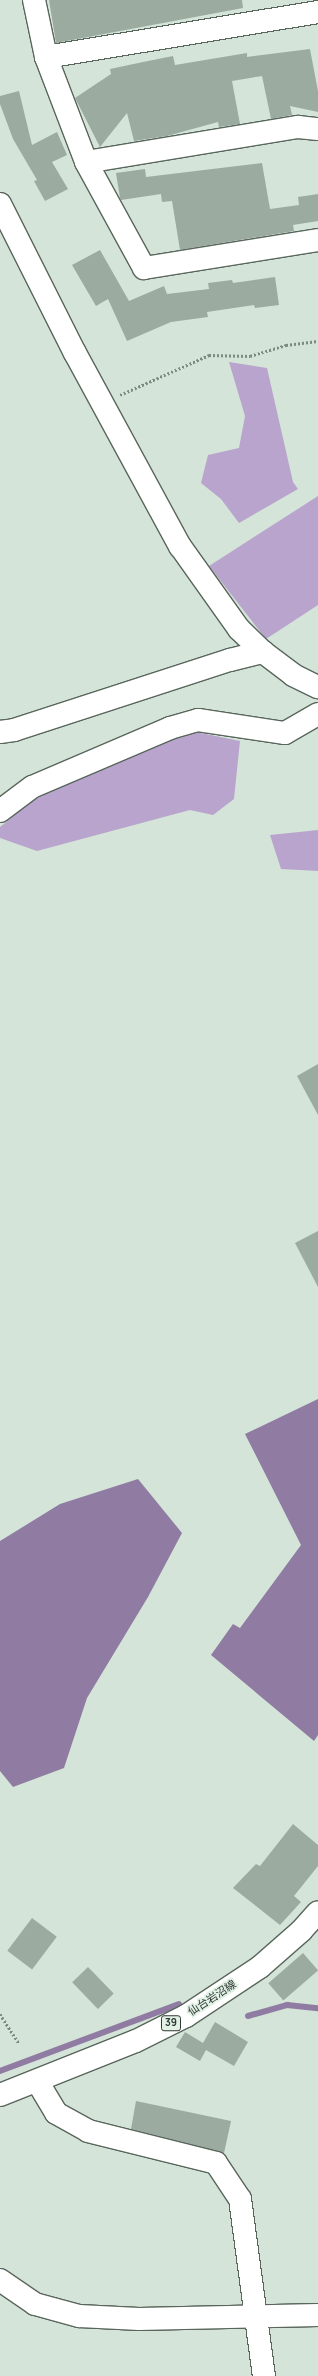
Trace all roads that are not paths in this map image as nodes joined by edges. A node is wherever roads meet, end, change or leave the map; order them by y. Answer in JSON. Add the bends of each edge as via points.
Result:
{"nodes":[{"id":1,"x":34,"y":0,"type":"edge"},
{"id":2,"x":318,"y":12,"type":"edge"},
{"id":3,"x":46,"y":57,"type":"junction"},
{"id":4,"x":318,"y":129,"type":"edge"},
{"id":5,"x":86,"y":162,"type":"junction"},
{"id":6,"x":0,"y":204,"type":"edge"},
{"id":7,"x":318,"y":240,"type":"edge"},
{"id":8,"x":263,"y":652,"type":"junction"},
{"id":9,"x":318,"y":688,"type":"edge"},
{"id":10,"x":318,"y":714,"type":"edge"},
{"id":11,"x":0,"y":732,"type":"edge"},
{"id":12,"x":0,"y":811,"type":"edge"},
{"id":13,"x":318,"y":1912,"type":"edge"},
{"id":14,"x":37,"y":2081,"type":"junction"},
{"id":15,"x":0,"y":2095,"type":"edge"},
{"id":16,"x":0,"y":2280,"type":"edge"},
{"id":17,"x":318,"y":2314,"type":"edge"},
{"id":18,"x":255,"y":2317,"type":"junction"},
{"id":19,"x":264,"y":2376,"type":"edge"}],
"edges":[{"from":1,"to":3,"type":"street"},
{"from":2,"to":3,"type":"street"},
{"from":3,"to":5,"type":"street"},
{"from":4,"to":5,"type":"street","via":[[298,127]]},
{"from":5,"to":7,"type":"street","via":[[144,268]]},
{"from":6,"to":8,"type":"street","via":[[102,403],[180,546],[239,629]]},
{"from":8,"to":9,"type":"street","via":[[293,675]]},
{"from":8,"to":11,"type":"street","via":[[230,660],[14,730]]},
{"from":10,"to":12,"type":"street","via":[[285,733],[198,720],[170,728],[32,787]]},
{"from":13,"to":14,"type":"street","name":"仙台岩沼線","number":"39","via":[[301,1931],[260,1967],[186,2016],[136,2041]]},
{"from":14,"to":15,"type":"street","name":"仙台岩沼線","number":"39"},
{"from":14,"to":18,"type":"street","via":[[56,2113],[88,2131],[216,2163],[240,2199],[253,2284]]},
{"from":16,"to":18,"type":"street","via":[[35,2304],[79,2316],[139,2319]]},
{"from":17,"to":18,"type":"street"},
{"from":18,"to":19,"type":"street"}]}
